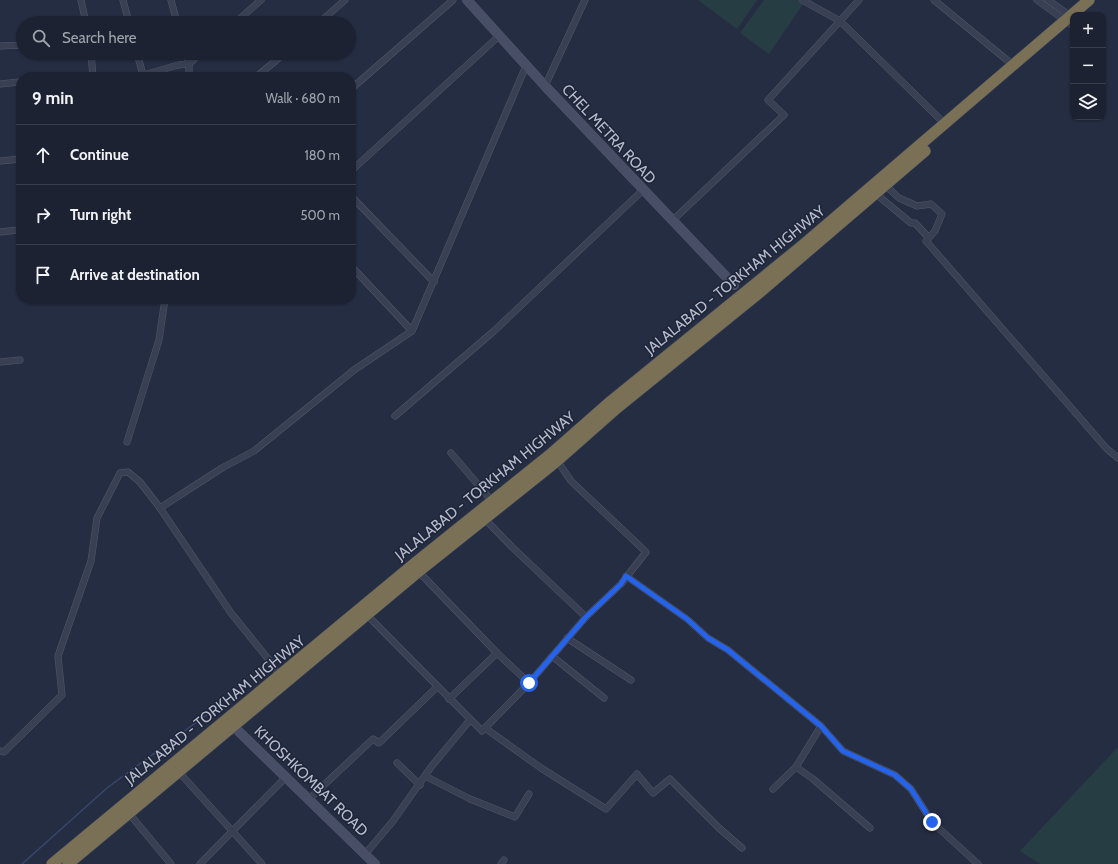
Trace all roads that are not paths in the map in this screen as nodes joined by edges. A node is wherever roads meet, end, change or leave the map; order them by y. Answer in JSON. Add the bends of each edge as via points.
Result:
{"nodes":[{"id":1,"x":81,"y":0,"type":"edge"},
{"id":2,"x":123,"y":0,"type":"edge"},
{"id":3,"x":171,"y":0,"type":"edge"},
{"id":4,"x":261,"y":0,"type":"edge"},
{"id":5,"x":345,"y":0,"type":"edge"},
{"id":6,"x":453,"y":0,"type":"edge"},
{"id":7,"x":467,"y":0,"type":"edge"},
{"id":8,"x":585,"y":0,"type":"edge"},
{"id":9,"x":802,"y":0,"type":"edge"},
{"id":10,"x":859,"y":0,"type":"edge"},
{"id":11,"x":934,"y":0,"type":"edge"},
{"id":12,"x":1038,"y":0,"type":"edge"},
{"id":13,"x":1048,"y":0,"type":"edge"},
{"id":14,"x":1089,"y":0,"type":"edge"},
{"id":15,"x":1097,"y":0,"type":"edge"},
{"id":16,"x":1053,"y":7,"type":"junction"},
{"id":17,"x":1078,"y":12,"type":"edge"},
{"id":18,"x":1081,"y":12,"type":"edge"},
{"id":19,"x":84,"y":16,"type":"edge"},
{"id":20,"x":127,"y":16,"type":"edge"},
{"id":21,"x":175,"y":16,"type":"edge"},
{"id":22,"x":243,"y":16,"type":"edge"},
{"id":23,"x":327,"y":16,"type":"edge"},
{"id":24,"x":1070,"y":18,"type":"edge"},
{"id":25,"x":840,"y":21,"type":"junction"},
{"id":26,"x":1070,"y":21,"type":"edge"},
{"id":27,"x":1070,"y":21,"type":"edge"},
{"id":28,"x":499,"y":36,"type":"junction"},
{"id":29,"x":16,"y":45,"type":"edge"},
{"id":30,"x":0,"y":46,"type":"edge"},
{"id":31,"x":92,"y":60,"type":"edge"},
{"id":32,"x":138,"y":60,"type":"edge"},
{"id":33,"x":188,"y":60,"type":"edge"},
{"id":34,"x":193,"y":60,"type":"edge"},
{"id":35,"x":277,"y":60,"type":"edge"},
{"id":36,"x":189,"y":64,"type":"junction"},
{"id":37,"x":1013,"y":65,"type":"junction"},
{"id":38,"x":526,"y":66,"type":"junction"},
{"id":39,"x":93,"y":72,"type":"edge"},
{"id":40,"x":139,"y":72,"type":"edge"},
{"id":41,"x":154,"y":72,"type":"edge"},
{"id":42,"x":189,"y":72,"type":"edge"},
{"id":43,"x":262,"y":72,"type":"edge"},
{"id":44,"x":16,"y":82,"type":"edge"},
{"id":45,"x":0,"y":84,"type":"edge"},
{"id":46,"x":356,"y":85,"type":"edge"},
{"id":47,"x":545,"y":86,"type":"junction"},
{"id":48,"x":945,"y":124,"type":"junction"},
{"id":49,"x":915,"y":155,"type":"junction"},
{"id":50,"x":16,"y":159,"type":"edge"},
{"id":51,"x":0,"y":161,"type":"edge"},
{"id":52,"x":356,"y":166,"type":"edge"},
{"id":53,"x":883,"y":183,"type":"junction"},
{"id":54,"x":643,"y":190,"type":"junction"},
{"id":55,"x":876,"y":194,"type":"junction"},
{"id":56,"x":356,"y":202,"type":"edge"},
{"id":57,"x":672,"y":221,"type":"junction"},
{"id":58,"x":16,"y":230,"type":"edge"},
{"id":59,"x":0,"y":232,"type":"edge"},
{"id":60,"x":928,"y":238,"type":"junction"},
{"id":61,"x":356,"y":271,"type":"edge"},
{"id":62,"x":434,"y":282,"type":"junction"},
{"id":63,"x":734,"y":285,"type":"junction"},
{"id":64,"x":753,"y":287,"type":"junction"},
{"id":65,"x":733,"y":302,"type":"junction"},
{"id":66,"x":164,"y":304,"type":"edge"},
{"id":67,"x":412,"y":331,"type":"junction"},
{"id":68,"x":20,"y":360,"type":"dead end"},
{"id":69,"x":0,"y":362,"type":"edge"},
{"id":70,"x":395,"y":416,"type":"dead end"},
{"id":71,"x":127,"y":442,"type":"dead end"},
{"id":72,"x":451,"y":453,"type":"dead end"},
{"id":73,"x":555,"y":457,"type":"junction"},
{"id":74,"x":1118,"y":458,"type":"edge"},
{"id":75,"x":492,"y":501,"type":"junction"},
{"id":76,"x":160,"y":508,"type":"junction"},
{"id":77,"x":482,"y":515,"type":"junction"},
{"id":78,"x":417,"y":568,"type":"junction"},
{"id":79,"x":626,"y":576,"type":"junction"},
{"id":80,"x":397,"y":579,"type":"junction"},
{"id":81,"x":389,"y":596,"type":"junction"},
{"id":82,"x":364,"y":612,"type":"junction"},
{"id":83,"x":586,"y":617,"type":"junction"},
{"id":84,"x":567,"y":638,"type":"junction"},
{"id":85,"x":497,"y":653,"type":"junction"},
{"id":86,"x":552,"y":656,"type":"junction"},
{"id":87,"x":279,"y":676,"type":"junction"},
{"id":88,"x":631,"y":680,"type":"dead end"},
{"id":89,"x":529,"y":683,"type":"junction"},
{"id":90,"x":437,"y":687,"type":"junction"},
{"id":91,"x":604,"y":698,"type":"dead end"},
{"id":92,"x":449,"y":699,"type":"junction"},
{"id":93,"x":470,"y":720,"type":"junction"},
{"id":94,"x":231,"y":723,"type":"junction"},
{"id":95,"x":821,"y":726,"type":"junction"},
{"id":96,"x":485,"y":728,"type":"junction"},
{"id":97,"x":0,"y":751,"type":"edge"},
{"id":98,"x":397,"y":763,"type":"dead end"},
{"id":99,"x":796,"y":767,"type":"junction"},
{"id":100,"x":175,"y":769,"type":"junction"},
{"id":101,"x":425,"y":776,"type":"junction"},
{"id":102,"x":286,"y":777,"type":"junction"},
{"id":103,"x":420,"y":785,"type":"junction"},
{"id":104,"x":773,"y":789,"type":"dead end"},
{"id":105,"x":529,"y":794,"type":"dead end"},
{"id":106,"x":309,"y":799,"type":"junction"},
{"id":107,"x":126,"y":809,"type":"junction"},
{"id":108,"x":870,"y":828,"type":"dead end"},
{"id":109,"x":233,"y":831,"type":"junction"},
{"id":110,"x":742,"y":848,"type":"dead end"},
{"id":111,"x":366,"y":853,"type":"junction"},
{"id":112,"x":52,"y":864,"type":"edge"},
{"id":113,"x":68,"y":864,"type":"edge"},
{"id":114,"x":171,"y":864,"type":"edge"},
{"id":115,"x":200,"y":864,"type":"edge"},
{"id":116,"x":262,"y":864,"type":"edge"},
{"id":117,"x":375,"y":864,"type":"edge"},
{"id":118,"x":978,"y":864,"type":"edge"}],
"edges":[{"from":1,"to":19,"type":"street"},
{"from":2,"to":20,"type":"street"},
{"from":3,"to":21,"type":"street"},
{"from":4,"to":22,"type":"street"},
{"from":5,"to":23,"type":"street"},
{"from":6,"to":46,"type":"street"},
{"from":7,"to":28,"type":"street","name":"CHEL METRA ROAD"},
{"from":8,"to":47,"type":"street"},
{"from":9,"to":25,"type":"street"},
{"from":10,"to":25,"type":"street"},
{"from":11,"to":37,"type":"street"},
{"from":12,"to":16,"type":"street"},
{"from":13,"to":16,"type":"street"},
{"from":14,"to":17,"type":"highway","name":"JALALABAD - TORKHAM HIGHWAY"},
{"from":15,"to":18,"type":"highway","name":"JALALABAD - TORKHAM HIGHWAY"},
{"from":16,"to":24,"type":"street"},
{"from":25,"to":48,"type":"street"},
{"from":25,"to":57,"type":"street","via":[[768,100],[784,114]]},
{"from":26,"to":37,"type":"highway","name":"JALALABAD - TORKHAM HIGHWAY"},
{"from":27,"to":49,"type":"highway","name":"JALALABAD - TORKHAM HIGHWAY"},
{"from":28,"to":38,"type":"street","name":"CHEL METRA ROAD"},
{"from":28,"to":52,"type":"street"},
{"from":29,"to":30,"type":"street"},
{"from":31,"to":39,"type":"street"},
{"from":32,"to":40,"type":"street"},
{"from":33,"to":36,"type":"street"},
{"from":34,"to":36,"type":"street"},
{"from":35,"to":43,"type":"street"},
{"from":36,"to":41,"type":"street"},
{"from":36,"to":42,"type":"street"},
{"from":37,"to":48,"type":"highway","name":"JALALABAD - TORKHAM HIGHWAY"},
{"from":38,"to":47,"type":"street","name":"CHEL METRA ROAD"},
{"from":38,"to":62,"type":"street"},
{"from":44,"to":45,"type":"street"},
{"from":47,"to":54,"type":"street","name":"CHEL METRA ROAD"},
{"from":48,"to":49,"type":"highway","name":"JALALABAD - TORKHAM HIGHWAY"},
{"from":49,"to":53,"type":"highway","name":"JALALABAD - TORKHAM HIGHWAY"},
{"from":50,"to":51,"type":"street"},
{"from":53,"to":55,"type":"highway","name":"JALALABAD - TORKHAM HIGHWAY"},
{"from":53,"to":60,"type":"street","via":[[899,198],[917,206],[931,204],[942,214],[935,231]]},
{"from":53,"to":64,"type":"highway","name":"JALALABAD - TORKHAM HIGHWAY"},
{"from":54,"to":57,"type":"street","name":"CHEL METRA ROAD"},
{"from":54,"to":70,"type":"street","via":[[494,331]]},
{"from":55,"to":60,"type":"street","via":[[911,223],[915,223]]},
{"from":55,"to":73,"type":"highway","name":"JALALABAD - TORKHAM HIGHWAY","via":[[759,293]]},
{"from":56,"to":62,"type":"street"},
{"from":57,"to":63,"type":"street","name":"CHEL METRA ROAD"},
{"from":58,"to":59,"type":"street"},
{"from":60,"to":74,"type":"street","via":[[926,241],[1107,449]]},
{"from":61,"to":67,"type":"street"},
{"from":62,"to":67,"type":"street"},
{"from":63,"to":64,"type":"street"},
{"from":63,"to":65,"type":"street"},
{"from":64,"to":65,"type":"highway","name":"JALALABAD - TORKHAM HIGHWAY"},
{"from":65,"to":73,"type":"highway","name":"JALALABAD - TORKHAM HIGHWAY","via":[[610,402]]},
{"from":66,"to":71,"type":"street","via":[[159,340]]},
{"from":67,"to":76,"type":"street","via":[[354,370],[254,451],[222,468]]},
{"from":68,"to":69,"type":"street"},
{"from":72,"to":75,"type":"street"},
{"from":73,"to":75,"type":"highway","name":"JALALABAD - TORKHAM HIGHWAY"},
{"from":73,"to":77,"type":"highway","name":"JALALABAD - TORKHAM HIGHWAY"},
{"from":73,"to":79,"type":"street","via":[[571,481],[646,552]]},
{"from":75,"to":77,"type":"highway","name":"JALALABAD - TORKHAM HIGHWAY"},
{"from":76,"to":87,"type":"street"},
{"from":76,"to":97,"type":"street","via":[[140,482],[128,472],[120,473],[97,518],[91,561],[58,656],[62,695],[4,752]]},
{"from":77,"to":78,"type":"highway","name":"JALALABAD - TORKHAM HIGHWAY"},
{"from":77,"to":83,"type":"street"},
{"from":78,"to":80,"type":"highway","name":"JALALABAD - TORKHAM HIGHWAY"},
{"from":78,"to":81,"type":"highway","name":"JALALABAD - TORKHAM HIGHWAY"},
{"from":78,"to":85,"type":"street"},
{"from":79,"to":83,"type":"street","via":[[621,584]]},
{"from":79,"to":95,"type":"street","via":[[687,619],[708,638],[728,650]]},
{"from":80,"to":81,"type":"highway","name":"JALALABAD - TORKHAM HIGHWAY"},
{"from":80,"to":82,"type":"highway","name":"JALALABAD - TORKHAM HIGHWAY"},
{"from":81,"to":82,"type":"highway","name":"JALALABAD - TORKHAM HIGHWAY"},
{"from":82,"to":87,"type":"highway","name":"JALALABAD - TORKHAM HIGHWAY"},
{"from":82,"to":90,"type":"street"},
{"from":82,"to":94,"type":"highway","name":"JALALABAD - TORKHAM HIGHWAY"},
{"from":83,"to":84,"type":"street"},
{"from":84,"to":86,"type":"street"},
{"from":84,"to":88,"type":"street"},
{"from":85,"to":89,"type":"street"},
{"from":85,"to":92,"type":"street"},
{"from":86,"to":89,"type":"street"},
{"from":86,"to":91,"type":"street"},
{"from":87,"to":94,"type":"highway","name":"JALALABAD - TORKHAM HIGHWAY"},
{"from":89,"to":96,"type":"street"},
{"from":90,"to":92,"type":"street"},
{"from":90,"to":106,"type":"street","via":[[379,743],[373,739]]},
{"from":92,"to":93,"type":"street"},
{"from":93,"to":96,"type":"street","via":[[482,731]]},
{"from":93,"to":101,"type":"street"},
{"from":94,"to":100,"type":"highway","name":"JALALABAD - TORKHAM HIGHWAY"},
{"from":94,"to":102,"type":"street","name":"KHOSHKOMBAT ROAD"},
{"from":95,"to":99,"type":"street"},
{"from":95,"to":118,"type":"street","via":[[843,751],[895,775],[911,789],[932,822]]},
{"from":96,"to":110,"type":"street","via":[[541,768],[606,809],[636,774],[653,793],[670,779]]},
{"from":98,"to":103,"type":"street"},
{"from":99,"to":104,"type":"street"},
{"from":99,"to":108,"type":"street"},
{"from":100,"to":107,"type":"highway","name":"JALALABAD - TORKHAM HIGHWAY"},
{"from":100,"to":109,"type":"street"},
{"from":101,"to":103,"type":"street"},
{"from":101,"to":105,"type":"street","via":[[470,799],[515,817]]},
{"from":102,"to":106,"type":"street","name":"KHOSHKOMBAT ROAD"},
{"from":102,"to":109,"type":"street"},
{"from":103,"to":111,"type":"street"},
{"from":106,"to":111,"type":"street","name":"KHOSHKOMBAT ROAD"},
{"from":107,"to":112,"type":"highway","name":"JALALABAD - TORKHAM HIGHWAY"},
{"from":107,"to":113,"type":"highway","name":"JALALABAD - TORKHAM HIGHWAY"},
{"from":107,"to":114,"type":"street"},
{"from":109,"to":115,"type":"street"},
{"from":109,"to":116,"type":"street"},
{"from":111,"to":117,"type":"street","name":"KHOSHKOMBAT ROAD"}]}
